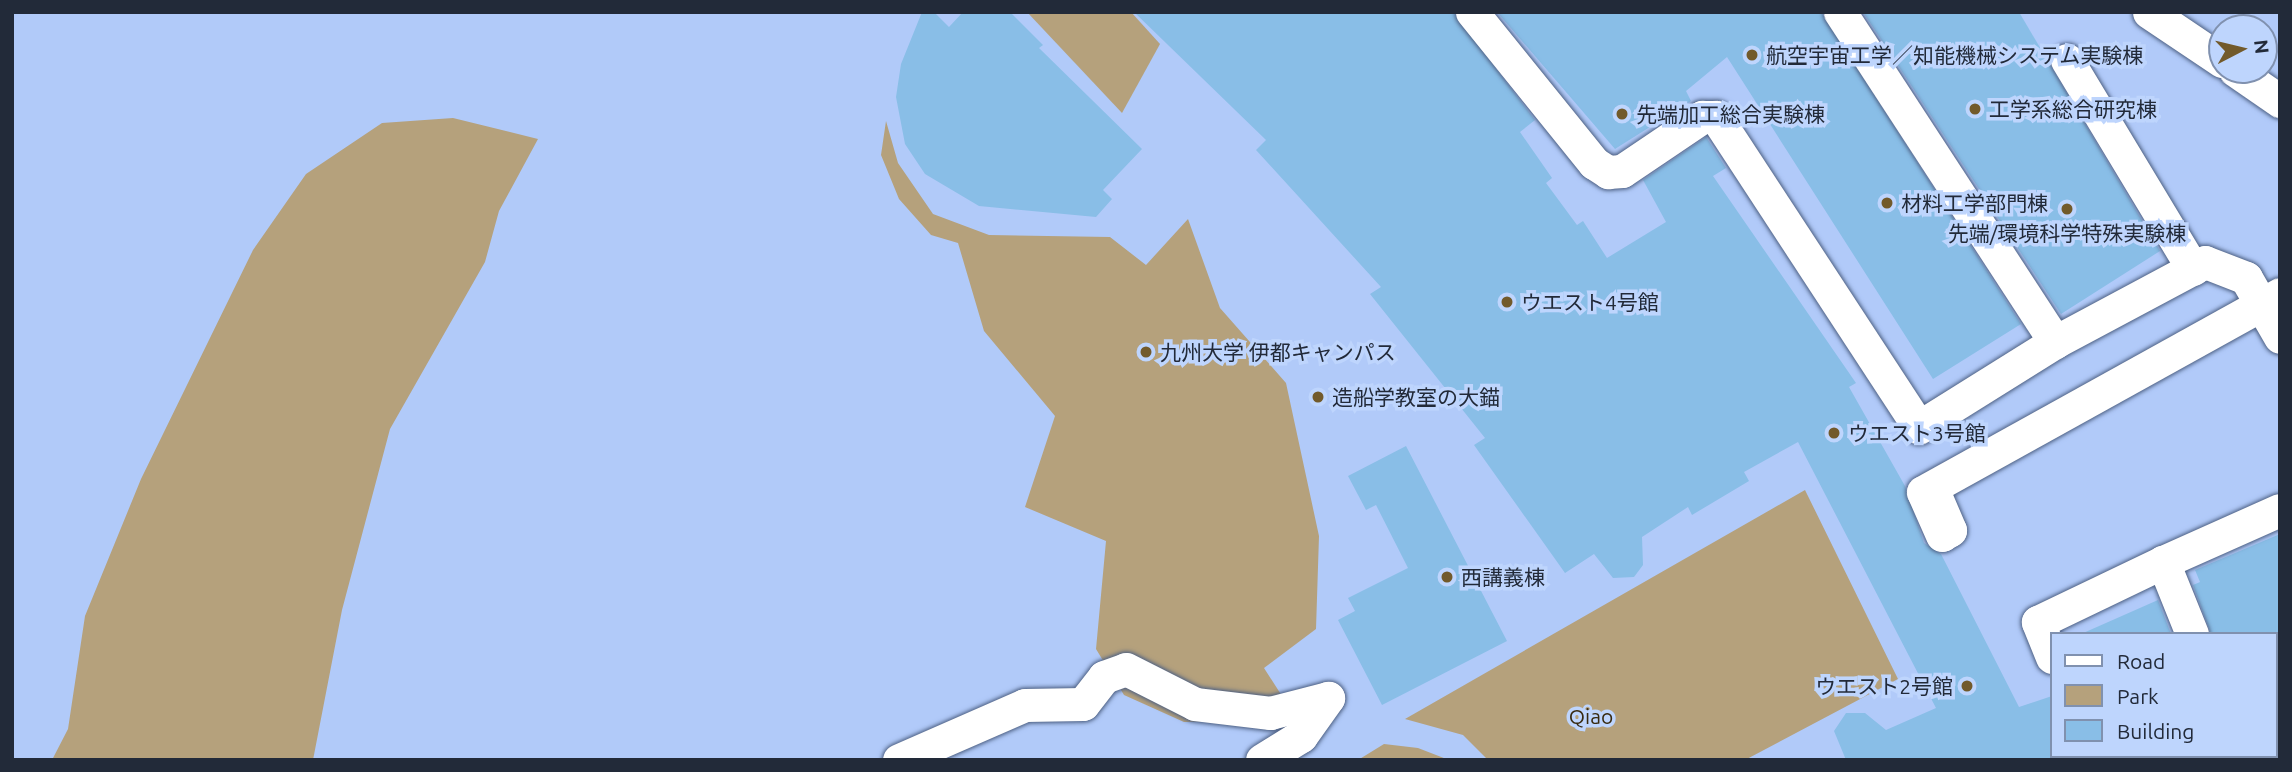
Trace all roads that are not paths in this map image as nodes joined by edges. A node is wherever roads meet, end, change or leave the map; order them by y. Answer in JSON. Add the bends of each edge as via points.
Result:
{"nodes":[{"id":1,"x":1472,"y":12,"type":"edge"},
{"id":2,"x":1840,"y":12,"type":"edge"},
{"id":3,"x":2150,"y":12,"type":"edge"},
{"id":4,"x":2208,"y":51,"type":"edge"},
{"id":5,"x":2067,"y":60,"type":"dead end"},
{"id":6,"x":2256,"y":84,"type":"edge"},
{"id":7,"x":2280,"y":100,"type":"edge"},
{"id":8,"x":2193,"y":269,"type":"junction"},
{"id":9,"x":2271,"y":299,"type":"edge"},
{"id":10,"x":2280,"y":337,"type":"edge"},
{"id":11,"x":2055,"y":342,"type":"junction"},
{"id":12,"x":1932,"y":488,"type":"dead end"},
{"id":13,"x":2280,"y":510,"type":"edge"},
{"id":14,"x":2162,"y":562,"type":"junction"},
{"id":15,"x":2191,"y":632,"type":"edge"},
{"id":16,"x":2050,"y":652,"type":"edge"},
{"id":17,"x":900,"y":760,"type":"edge"},
{"id":18,"x":1262,"y":760,"type":"edge"}],
"edges":[{"from":1,"to":11,"type":"street","via":[[1594,163],[1608,172],[1622,171],[1702,117],[1716,117],[1919,427]]},
{"from":2,"to":11,"type":"street"},
{"from":3,"to":4,"type":"street"},
{"from":5,"to":8,"type":"street"},
{"from":6,"to":7,"type":"street"},
{"from":8,"to":9,"type":"street","via":[[2205,262],[2246,278]]},
{"from":8,"to":11,"type":"street"},
{"from":9,"to":10,"type":"street"},
{"from":9,"to":12,"type":"street"},
{"from":13,"to":14,"type":"street"},
{"from":14,"to":15,"type":"street"},
{"from":14,"to":16,"type":"street","via":[[2038,622]]},
{"from":17,"to":18,"type":"street","via":[[1025,705],[1083,704],[1104,677],[1126,669],[1195,704],[1270,713],[1328,698],[1301,736]]}]}
